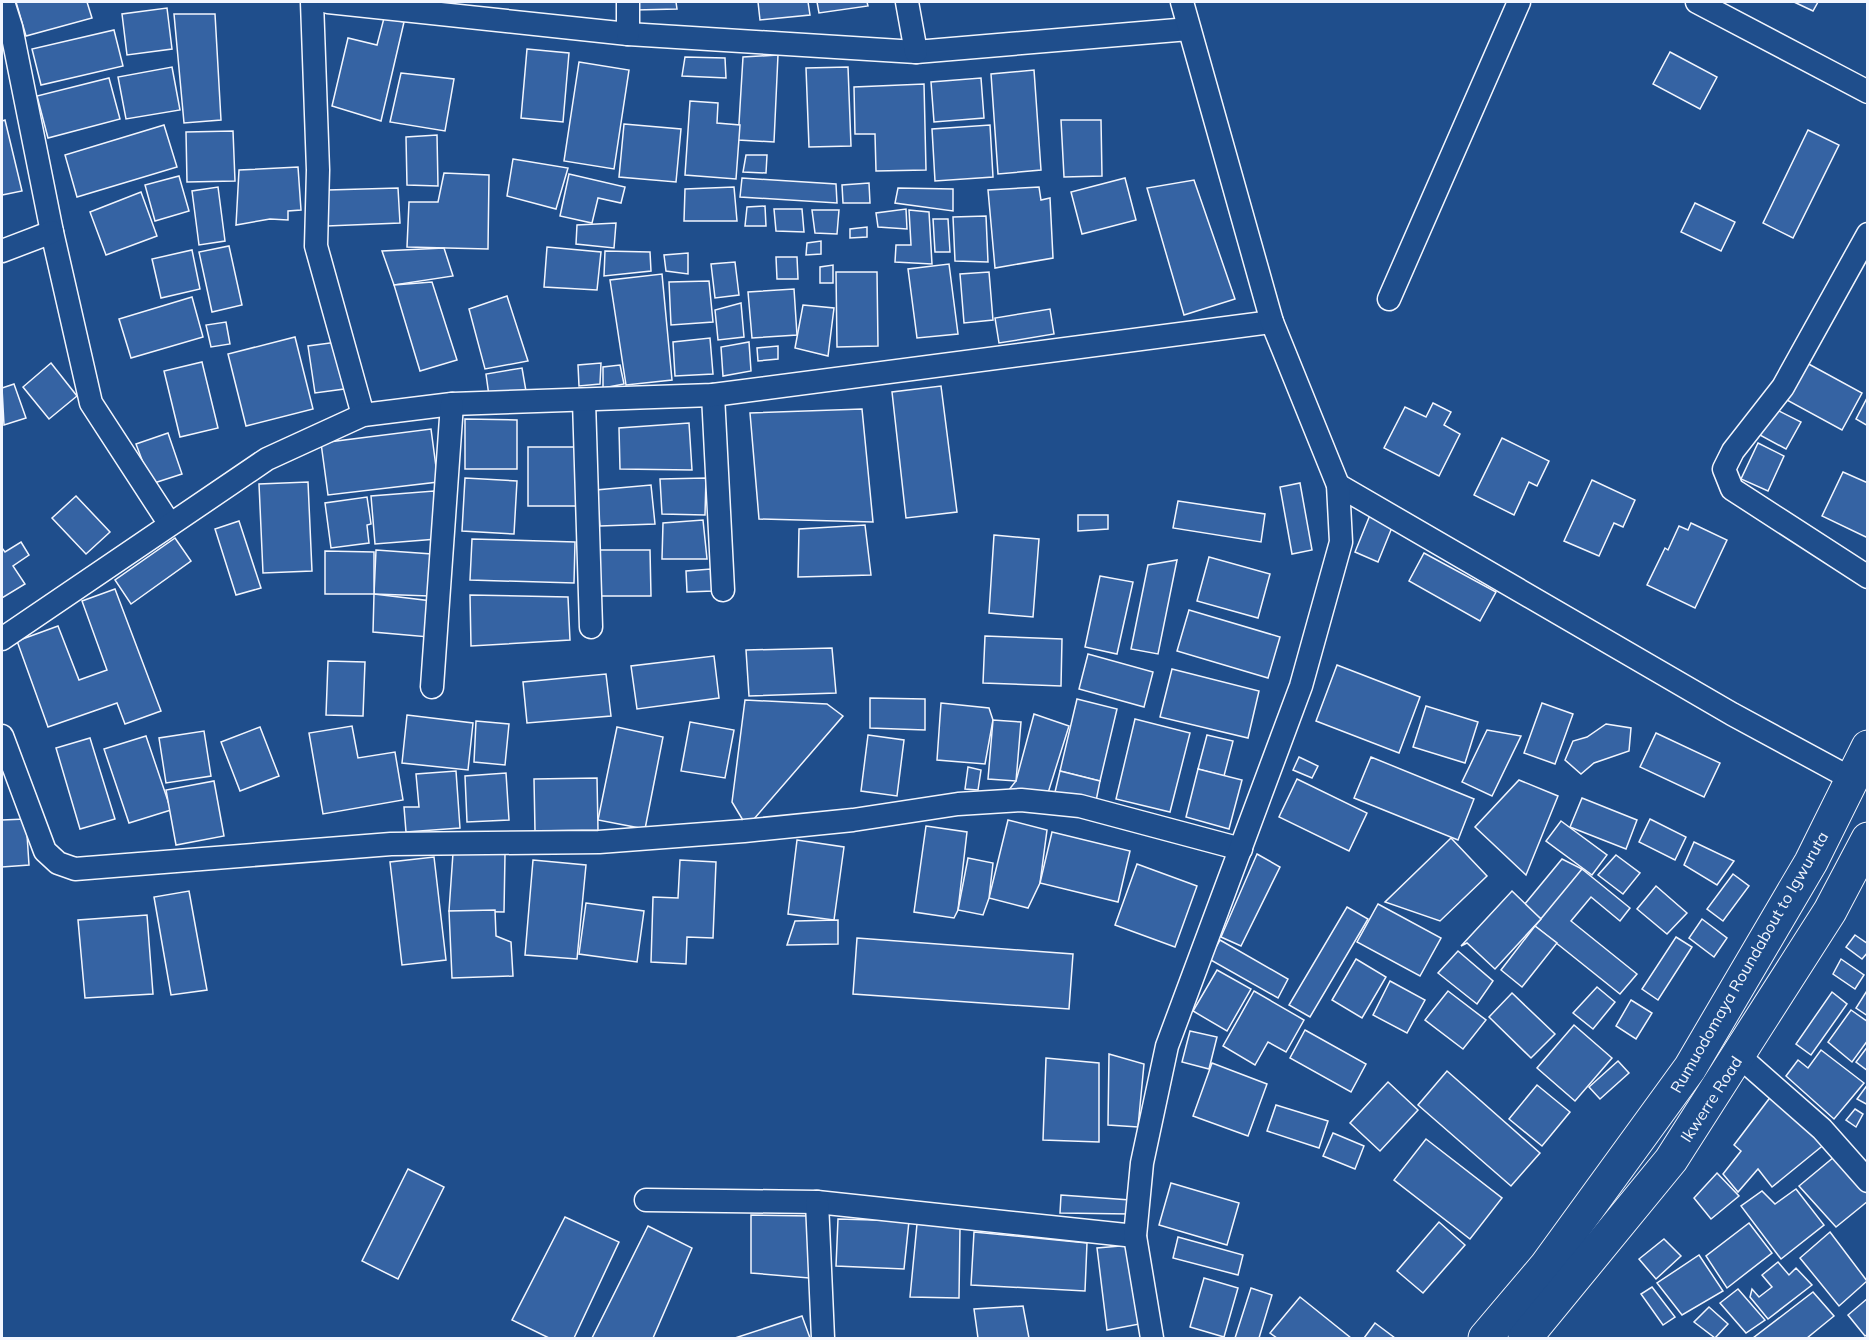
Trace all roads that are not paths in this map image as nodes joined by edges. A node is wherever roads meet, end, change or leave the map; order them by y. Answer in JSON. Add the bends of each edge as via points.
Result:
{"nodes":[{"id":1,"x":3,"y":2,"type":"edge"},
{"id":2,"x":312,"y":2,"type":"edge"},
{"id":3,"x":328,"y":2,"type":"edge"},
{"id":4,"x":628,"y":2,"type":"edge"},
{"id":5,"x":907,"y":2,"type":"edge"},
{"id":6,"x":1182,"y":2,"type":"edge"},
{"id":7,"x":1519,"y":2,"type":"edge"},
{"id":8,"x":1697,"y":2,"type":"edge"},
{"id":9,"x":474,"y":9,"type":"edge"},
{"id":10,"x":6,"y":28,"type":"edge"},
{"id":11,"x":1189,"y":29,"type":"junction"},
{"id":12,"x":628,"y":34,"type":"junction"},
{"id":13,"x":916,"y":52,"type":"junction"},
{"id":14,"x":1868,"y":92,"type":"edge"},
{"id":15,"x":52,"y":232,"type":"junction"},
{"id":16,"x":1868,"y":234,"type":"edge"},
{"id":17,"x":2,"y":251,"type":"edge"},
{"id":18,"x":1389,"y":299,"type":"dead end"},
{"id":19,"x":1272,"y":322,"type":"junction"},
{"id":20,"x":713,"y":395,"type":"junction"},
{"id":21,"x":584,"y":401,"type":"junction"},
{"id":22,"x":452,"y":404,"type":"junction"},
{"id":23,"x":363,"y":416,"type":"junction"},
{"id":24,"x":1338,"y":485,"type":"junction"},
{"id":25,"x":169,"y":523,"type":"junction"},
{"id":26,"x":1868,"y":577,"type":"edge"},
{"id":27,"x":723,"y":590,"type":"dead end"},
{"id":28,"x":591,"y":627,"type":"dead end"},
{"id":29,"x":2,"y":639,"type":"edge"},
{"id":30,"x":432,"y":687,"type":"dead end"},
{"id":31,"x":2,"y":736,"type":"edge"},
{"id":32,"x":1868,"y":747,"type":"edge"},
{"id":33,"x":1852,"y":779,"type":"junction"},
{"id":34,"x":1868,"y":839,"type":"edge"},
{"id":35,"x":1241,"y":849,"type":"junction"},
{"id":36,"x":1739,"y":1056,"type":"junction"},
{"id":37,"x":1868,"y":1181,"type":"edge"},
{"id":38,"x":646,"y":1200,"type":"dead end"},
{"id":39,"x":818,"y":1202,"type":"junction"},
{"id":40,"x":1135,"y":1236,"type":"junction"},
{"id":41,"x":823,"y":1338,"type":"edge"},
{"id":42,"x":1152,"y":1338,"type":"edge"},
{"id":43,"x":1485,"y":1338,"type":"edge"},
{"id":44,"x":1525,"y":1338,"type":"edge"}],
"edges":[{"from":1,"to":10,"type":"street"},
{"from":2,"to":23,"type":"street","via":[[318,170],[316,246]]},
{"from":3,"to":9,"type":"street"},
{"from":4,"to":12,"type":"street"},
{"from":5,"to":13,"type":"street"},
{"from":6,"to":11,"type":"street"},
{"from":7,"to":18,"type":"street"},
{"from":8,"to":14,"type":"street"},
{"from":9,"to":12,"type":"street"},
{"from":10,"to":15,"type":"street"},
{"from":11,"to":13,"type":"street"},
{"from":11,"to":19,"type":"street"},
{"from":12,"to":13,"type":"street"},
{"from":15,"to":17,"type":"street"},
{"from":15,"to":25,"type":"street","via":[[91,403]]},
{"from":16,"to":26,"type":"street","via":[[1783,387],[1724,468],[1732,489]]},
{"from":19,"to":20,"type":"street"},
{"from":19,"to":24,"type":"street"},
{"from":20,"to":21,"type":"street"},
{"from":20,"to":27,"type":"street"},
{"from":21,"to":22,"type":"street"},
{"from":21,"to":28,"type":"street"},
{"from":22,"to":23,"type":"street"},
{"from":22,"to":30,"type":"street"},
{"from":23,"to":25,"type":"street","via":[[267,459]]},
{"from":24,"to":33,"type":"street","via":[[1732,714]]},
{"from":24,"to":35,"type":"street","via":[[1341,542],[1301,686]]},
{"from":25,"to":29,"type":"street"},
{"from":31,"to":35,"type":"street","via":[[45,852],[57,863],[75,869],[390,844],[599,842],[744,831],[958,804],[1021,800],[1080,806]]},
{"from":32,"to":33,"type":"main road","name":"Rumuodomaya Roundabout to Igwuruta"},
{"from":33,"to":43,"type":"main road","name":"Rumuodomaya Roundabout to Igwuruta","via":[[1811,862],[1689,1068],[1546,1266]]},
{"from":34,"to":36,"type":"main road","name":"Ikwerre Road","via":[[1830,911]]},
{"from":35,"to":40,"type":"street","via":[[1167,1046],[1142,1163]]},
{"from":36,"to":37,"type":"street","via":[[1822,1129]]},
{"from":36,"to":44,"type":"main road","name":"Ikwerre Road","via":[[1671,1160]]},
{"from":38,"to":39,"type":"street"},
{"from":39,"to":40,"type":"street"},
{"from":39,"to":41,"type":"street"},
{"from":40,"to":42,"type":"street"}]}
